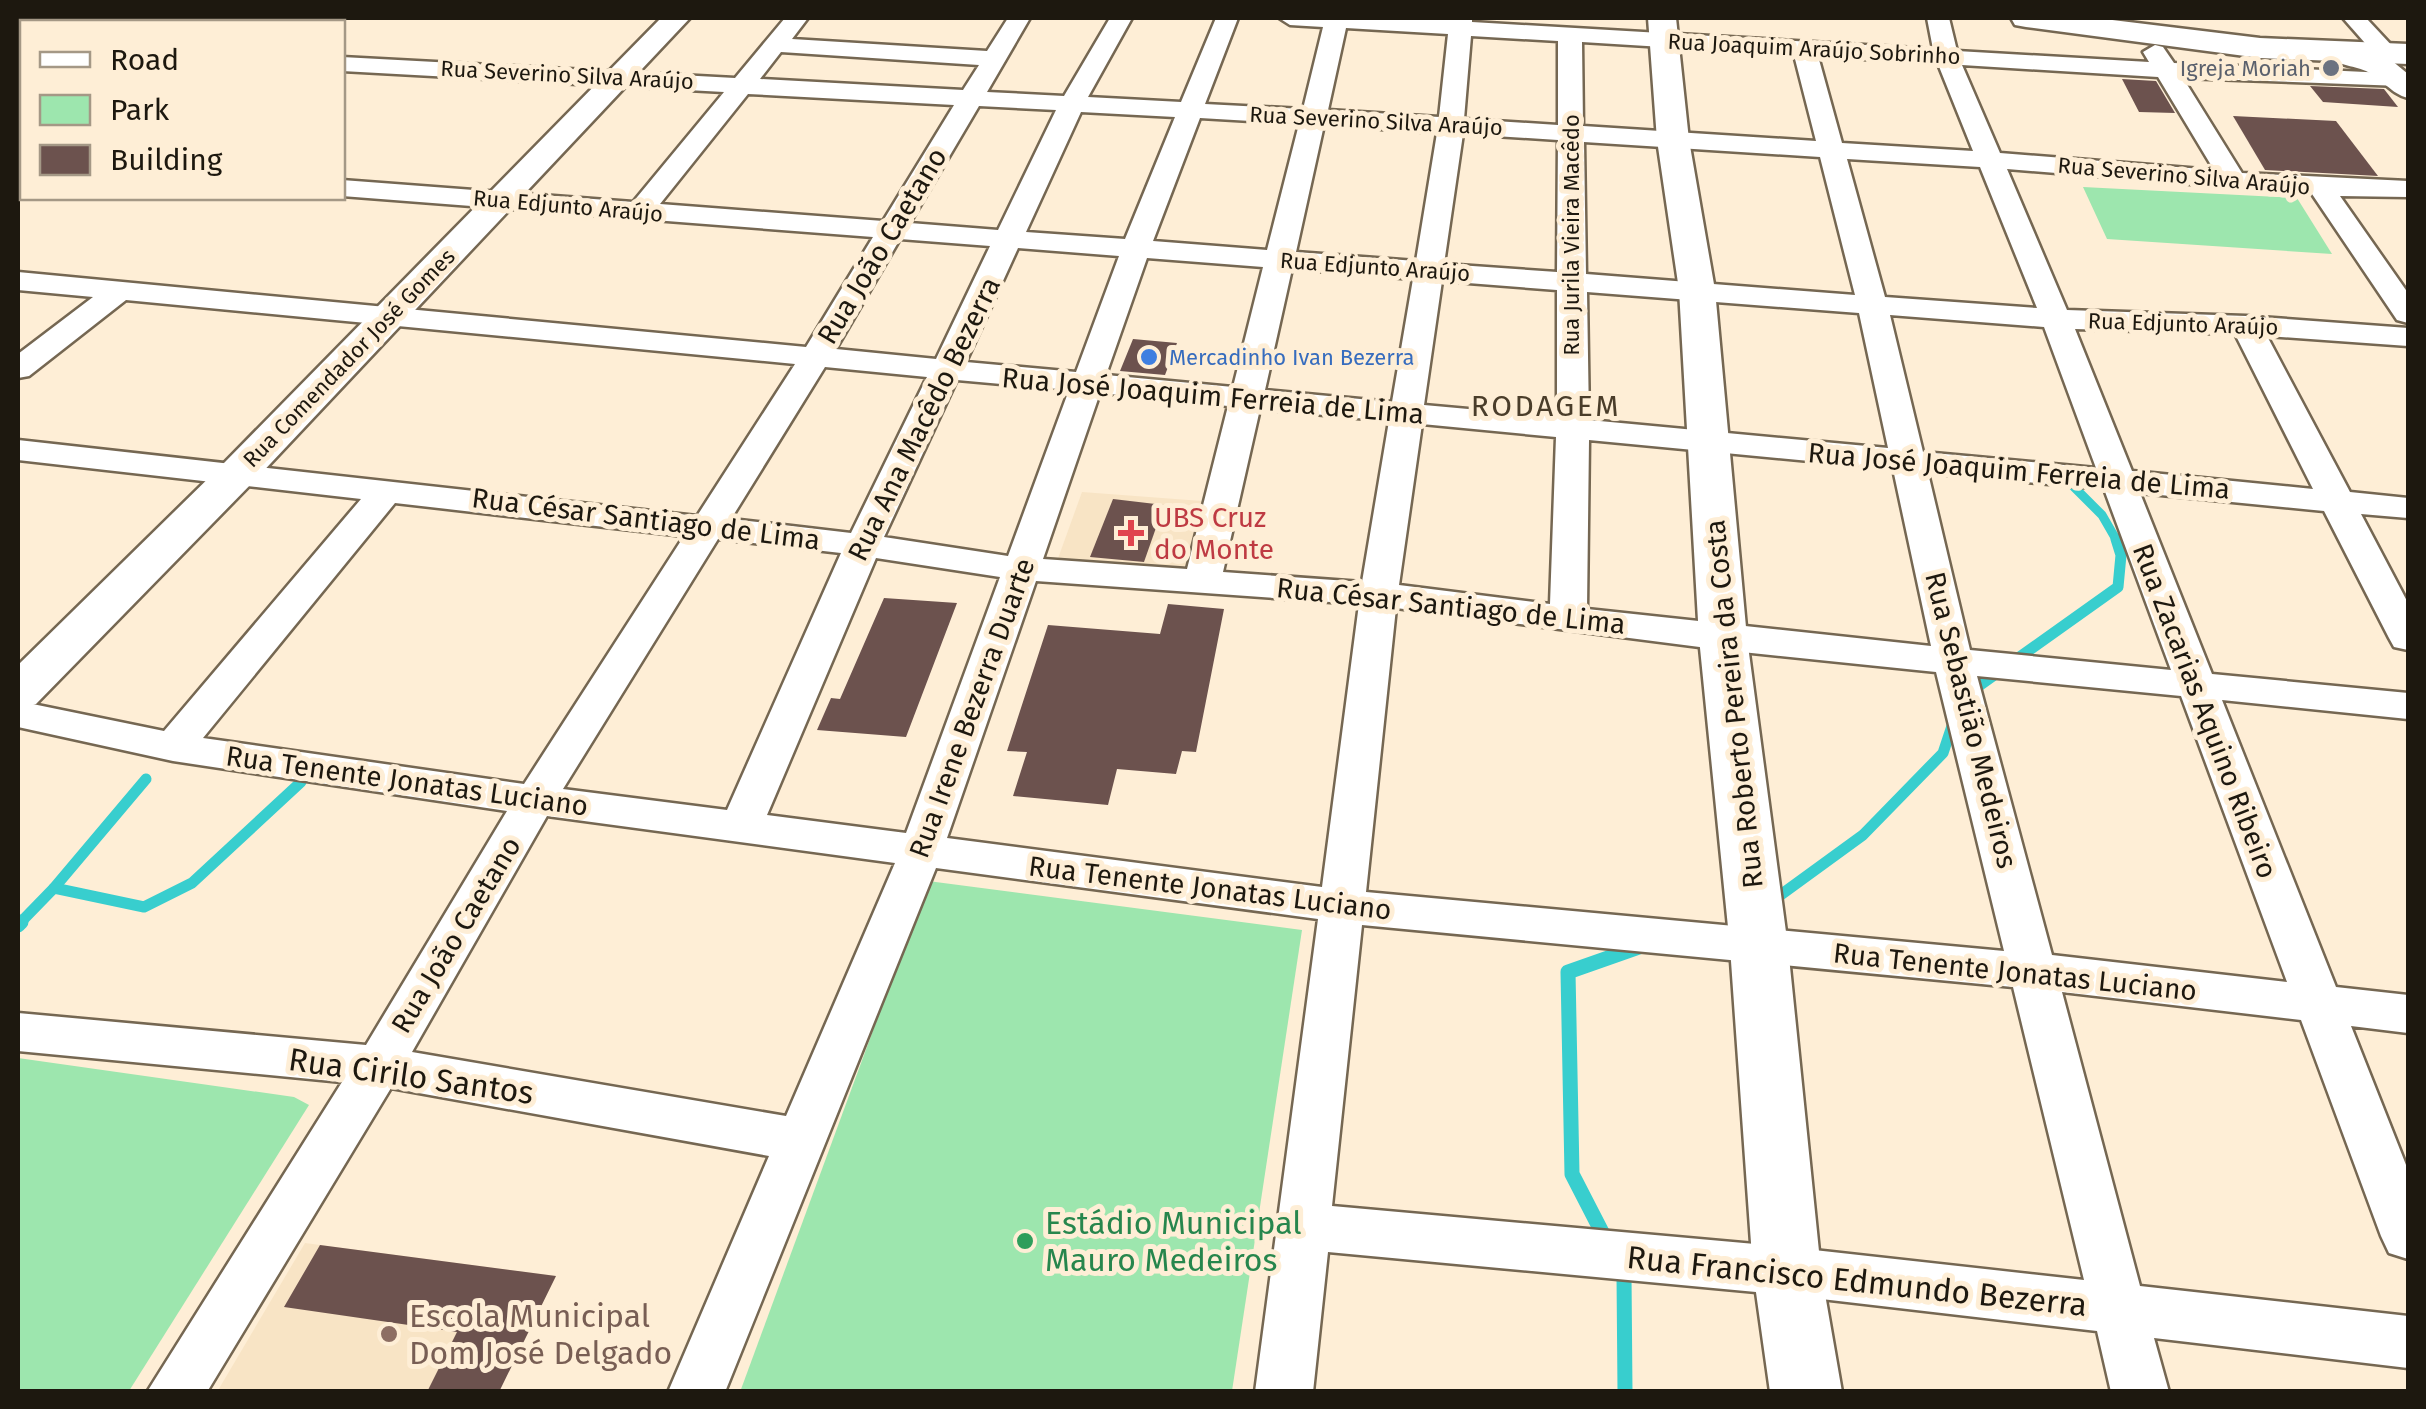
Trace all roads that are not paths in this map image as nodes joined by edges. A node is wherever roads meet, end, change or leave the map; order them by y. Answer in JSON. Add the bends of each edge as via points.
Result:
{"nodes":[{"id":1,"x":676,"y":18,"type":"edge"},
{"id":2,"x":798,"y":18,"type":"edge"},
{"id":3,"x":1020,"y":18,"type":"edge"},
{"id":4,"x":1121,"y":18,"type":"edge"},
{"id":5,"x":1227,"y":18,"type":"edge"},
{"id":6,"x":1290,"y":18,"type":"edge"},
{"id":7,"x":1938,"y":18,"type":"edge"},
{"id":8,"x":2026,"y":18,"type":"edge"},
{"id":9,"x":2354,"y":18,"type":"edge"},
{"id":10,"x":1336,"y":19,"type":"edge"},
{"id":11,"x":1460,"y":23,"type":"edge"},
{"id":12,"x":1663,"y":29,"type":"edge"},
{"id":13,"x":1570,"y":34,"type":"junction"},
{"id":14,"x":2146,"y":35,"type":"junction"},
{"id":15,"x":776,"y":45,"type":"junction"},
{"id":16,"x":1804,"y":48,"type":"junction"},
{"id":17,"x":1948,"y":57,"type":"junction"},
{"id":18,"x":995,"y":59,"type":"junction"},
{"id":19,"x":345,"y":64,"type":"edge"},
{"id":20,"x":2403,"y":67,"type":"edge"},
{"id":21,"x":2165,"y":70,"type":"junction"},
{"id":22,"x":618,"y":78,"type":"junction"},
{"id":23,"x":744,"y":82,"type":"junction"},
{"id":24,"x":972,"y":97,"type":"junction"},
{"id":25,"x":1072,"y":104,"type":"junction"},
{"id":26,"x":1190,"y":111,"type":"junction"},
{"id":27,"x":1313,"y":117,"type":"junction"},
{"id":28,"x":1451,"y":126,"type":"junction"},
{"id":29,"x":1570,"y":133,"type":"junction"},
{"id":30,"x":1673,"y":140,"type":"junction"},
{"id":31,"x":1831,"y":150,"type":"junction"},
{"id":32,"x":1990,"y":160,"type":"junction"},
{"id":33,"x":2234,"y":181,"type":"junction"},
{"id":34,"x":2321,"y":187,"type":"junction"},
{"id":35,"x":345,"y":188,"type":"edge"},
{"id":36,"x":2408,"y":189,"type":"edge"},
{"id":37,"x":503,"y":200,"type":"junction"},
{"id":38,"x":639,"y":212,"type":"junction"},
{"id":39,"x":887,"y":232,"type":"junction"},
{"id":40,"x":1010,"y":241,"type":"junction"},
{"id":41,"x":1134,"y":250,"type":"junction"},
{"id":42,"x":1282,"y":261,"type":"junction"},
{"id":43,"x":1428,"y":271,"type":"junction"},
{"id":44,"x":18,"y":281,"type":"edge"},
{"id":45,"x":1572,"y":281,"type":"junction"},
{"id":46,"x":120,"y":290,"type":"junction"},
{"id":47,"x":1697,"y":290,"type":"junction"},
{"id":48,"x":1872,"y":303,"type":"junction"},
{"id":49,"x":388,"y":313,"type":"junction"},
{"id":50,"x":2408,"y":314,"type":"edge"},
{"id":51,"x":2056,"y":320,"type":"junction"},
{"id":52,"x":2246,"y":325,"type":"junction"},
{"id":53,"x":2408,"y":337,"type":"edge"},
{"id":54,"x":815,"y":358,"type":"junction"},
{"id":55,"x":18,"y":368,"type":"edge"},
{"id":56,"x":947,"y":372,"type":"junction"},
{"id":57,"x":1087,"y":385,"type":"junction"},
{"id":58,"x":1250,"y":396,"type":"junction"},
{"id":59,"x":1408,"y":414,"type":"junction"},
{"id":60,"x":1573,"y":426,"type":"junction"},
{"id":61,"x":1709,"y":441,"type":"junction"},
{"id":62,"x":18,"y":450,"type":"edge"},
{"id":63,"x":1910,"y":461,"type":"junction"},
{"id":64,"x":240,"y":471,"type":"junction"},
{"id":65,"x":2115,"y":478,"type":"junction"},
{"id":66,"x":388,"y":489,"type":"junction"},
{"id":67,"x":2336,"y":502,"type":"junction"},
{"id":68,"x":2408,"y":508,"type":"edge"},
{"id":69,"x":708,"y":526,"type":"junction"},
{"id":70,"x":863,"y":544,"type":"junction"},
{"id":71,"x":1022,"y":569,"type":"junction"},
{"id":72,"x":1203,"y":581,"type":"junction"},
{"id":73,"x":1378,"y":594,"type":"junction"},
{"id":74,"x":1568,"y":616,"type":"junction"},
{"id":75,"x":1723,"y":638,"type":"junction"},
{"id":76,"x":2408,"y":638,"type":"edge"},
{"id":77,"x":1953,"y":660,"type":"junction"},
{"id":78,"x":2193,"y":682,"type":"junction"},
{"id":79,"x":18,"y":692,"type":"edge"},
{"id":80,"x":2408,"y":706,"type":"edge"},
{"id":81,"x":18,"y":714,"type":"edge"},
{"id":82,"x":173,"y":747,"type":"junction"},
{"id":83,"x":535,"y":800,"type":"junction"},
{"id":84,"x":740,"y":828,"type":"junction"},
{"id":85,"x":921,"y":852,"type":"junction"},
{"id":86,"x":1342,"y":906,"type":"junction"},
{"id":87,"x":1758,"y":947,"type":"junction"},
{"id":88,"x":2031,"y":972,"type":"junction"},
{"id":89,"x":2318,"y":1004,"type":"junction"},
{"id":90,"x":2408,"y":1014,"type":"edge"},
{"id":91,"x":18,"y":1032,"type":"edge"},
{"id":92,"x":379,"y":1066,"type":"junction"},
{"id":93,"x":801,"y":1140,"type":"junction"},
{"id":94,"x":1304,"y":1227,"type":"junction"},
{"id":95,"x":2408,"y":1236,"type":"edge"},
{"id":96,"x":1787,"y":1271,"type":"junction"},
{"id":97,"x":2118,"y":1308,"type":"junction"},
{"id":98,"x":2408,"y":1342,"type":"edge"},
{"id":99,"x":175,"y":1392,"type":"edge"},
{"id":100,"x":696,"y":1392,"type":"edge"},
{"id":101,"x":1284,"y":1392,"type":"edge"},
{"id":102,"x":1806,"y":1392,"type":"edge"},
{"id":103,"x":2140,"y":1392,"type":"edge"}],
"edges":[{"from":1,"to":22,"type":"street","name":"Rua Comendador José Gomes"},
{"from":2,"to":15,"type":"street"},
{"from":3,"to":18,"type":"street","name":"Rua João Caetano"},
{"from":4,"to":25,"type":"street","name":"Rua Ana Macêdo Bezerra"},
{"from":5,"to":26,"type":"street","name":"Rua Irene Bezerra Duarte"},
{"from":6,"to":10,"type":"street","name":"Rua Joaquim Araújo Sobrinho"},
{"from":7,"to":17,"type":"street","name":"Rua Zacarias Aquino Ribeiro"},
{"from":8,"to":14,"type":"main road"},
{"from":9,"to":20,"type":"street"},
{"from":10,"to":11,"type":"street","name":"Rua Joaquim Araújo Sobrinho"},
{"from":10,"to":27,"type":"street"},
{"from":11,"to":13,"type":"street","name":"Rua Joaquim Araújo Sobrinho"},
{"from":11,"to":28,"type":"street"},
{"from":12,"to":13,"type":"street","name":"Rua Joaquim Araújo Sobrinho"},
{"from":12,"to":16,"type":"street","name":"Rua Joaquim Araújo Sobrinho"},
{"from":12,"to":30,"type":"street","name":"Rua Roberto Pereira da Costa"},
{"from":13,"to":29,"type":"street","name":"Rua Jurila Vieira Macêdo"},
{"from":14,"to":20,"type":"main road","via":[[2342,54]]},
{"from":14,"to":21,"type":"street"},
{"from":15,"to":18,"type":"street"},
{"from":15,"to":23,"type":"street"},
{"from":16,"to":17,"type":"street","name":"Rua Joaquim Araújo Sobrinho"},
{"from":16,"to":31,"type":"street","name":"Rua Sebastião Medeiros"},
{"from":17,"to":21,"type":"street","name":"Rua Joaquim Araújo Sobrinho"},
{"from":17,"to":32,"type":"street","name":"Rua Zacarias Aquino Ribeiro"},
{"from":18,"to":24,"type":"street","name":"Rua João Caetano"},
{"from":19,"to":22,"type":"street","name":"Rua Severino Silva Araújo"},
{"from":20,"to":21,"type":"street","name":"Rua Joaquim Araújo Sobrinho"},
{"from":21,"to":33,"type":"street"},
{"from":22,"to":23,"type":"street","name":"Rua Severino Silva Araújo"},
{"from":22,"to":37,"type":"street","name":"Rua Comendador José Gomes"},
{"from":23,"to":24,"type":"street","name":"Rua Severino Silva Araújo"},
{"from":23,"to":38,"type":"street"},
{"from":24,"to":25,"type":"street","name":"Rua Severino Silva Araújo"},
{"from":24,"to":39,"type":"street","name":"Rua João Caetano"},
{"from":25,"to":26,"type":"street","name":"Rua Severino Silva Araújo"},
{"from":25,"to":40,"type":"street","name":"Rua Ana Macêdo Bezerra"},
{"from":26,"to":27,"type":"street","name":"Rua Severino Silva Araújo"},
{"from":26,"to":41,"type":"street","name":"Rua Irene Bezerra Duarte"},
{"from":27,"to":28,"type":"street","name":"Rua Severino Silva Araújo"},
{"from":27,"to":42,"type":"street"},
{"from":28,"to":29,"type":"street","name":"Rua Severino Silva Araújo"},
{"from":28,"to":43,"type":"street"},
{"from":29,"to":30,"type":"street","name":"Rua Severino Silva Araújo"},
{"from":29,"to":45,"type":"street","name":"Rua Jurila Vieira Macêdo"},
{"from":30,"to":31,"type":"street","name":"Rua Severino Silva Araújo"},
{"from":30,"to":47,"type":"street","name":"Rua Roberto Pereira da Costa"},
{"from":31,"to":32,"type":"street","name":"Rua Severino Silva Araújo"},
{"from":31,"to":48,"type":"street","name":"Rua Sebastião Medeiros"},
{"from":32,"to":33,"type":"street","name":"Rua Severino Silva Araújo"},
{"from":32,"to":51,"type":"street","name":"Rua Zacarias Aquino Ribeiro"},
{"from":33,"to":34,"type":"street","name":"Rua Severino Silva Araújo"},
{"from":34,"to":36,"type":"street","name":"Rua Severino Silva Araújo"},
{"from":34,"to":50,"type":"street"},
{"from":35,"to":37,"type":"street","name":"Rua Edjunto Araújo"},
{"from":37,"to":38,"type":"street","name":"Rua Edjunto Araújo"},
{"from":37,"to":49,"type":"street","name":"Rua Comendador José Gomes"},
{"from":38,"to":39,"type":"street","name":"Rua Edjunto Araújo"},
{"from":39,"to":40,"type":"street","name":"Rua Edjunto Araújo"},
{"from":39,"to":54,"type":"street","name":"Rua João Caetano"},
{"from":40,"to":41,"type":"street","name":"Rua Edjunto Araújo"},
{"from":40,"to":56,"type":"street","name":"Rua Ana Macêdo Bezerra"},
{"from":41,"to":42,"type":"street","name":"Rua Edjunto Araújo"},
{"from":41,"to":57,"type":"street","name":"Rua Irene Bezerra Duarte"},
{"from":42,"to":43,"type":"street","name":"Rua Edjunto Araújo"},
{"from":42,"to":58,"type":"street"},
{"from":43,"to":45,"type":"street","name":"Rua Edjunto Araújo"},
{"from":43,"to":59,"type":"street"},
{"from":44,"to":46,"type":"street","name":"Rua José Joaquim Ferreia de Lima"},
{"from":45,"to":47,"type":"street","name":"Rua Edjunto Araújo"},
{"from":45,"to":60,"type":"street","name":"Rua Jurila Vieira Macêdo"},
{"from":46,"to":49,"type":"street","name":"Rua José Joaquim Ferreia de Lima"},
{"from":46,"to":55,"type":"street"},
{"from":47,"to":48,"type":"street","name":"Rua Edjunto Araújo"},
{"from":47,"to":61,"type":"street","name":"Rua Roberto Pereira da Costa"},
{"from":48,"to":51,"type":"street","name":"Rua Edjunto Araújo"},
{"from":48,"to":63,"type":"street","name":"Rua Sebastião Medeiros"},
{"from":49,"to":54,"type":"street","name":"Rua José Joaquim Ferreia de Lima"},
{"from":49,"to":64,"type":"street","name":"Rua Comendador José Gomes"},
{"from":51,"to":52,"type":"street","name":"Rua Edjunto Araújo"},
{"from":51,"to":65,"type":"street","name":"Rua Zacarias Aquino Ribeiro"},
{"from":52,"to":53,"type":"street","name":"Rua Edjunto Araújo"},
{"from":52,"to":67,"type":"street"},
{"from":54,"to":56,"type":"street","name":"Rua José Joaquim Ferreia de Lima"},
{"from":54,"to":69,"type":"street","name":"Rua João Caetano"},
{"from":56,"to":57,"type":"street","name":"Rua José Joaquim Ferreia de Lima"},
{"from":56,"to":70,"type":"street","name":"Rua Ana Macêdo Bezerra"},
{"from":57,"to":58,"type":"street","name":"Rua José Joaquim Ferreia de Lima"},
{"from":57,"to":71,"type":"street","name":"Rua Irene Bezerra Duarte"},
{"from":58,"to":59,"type":"street","name":"Rua José Joaquim Ferreia de Lima"},
{"from":58,"to":72,"type":"street"},
{"from":59,"to":60,"type":"street","name":"Rua José Joaquim Ferreia de Lima"},
{"from":59,"to":73,"type":"street"},
{"from":60,"to":61,"type":"street","name":"Rua José Joaquim Ferreia de Lima"},
{"from":60,"to":74,"type":"street","name":"Rua Jurila Vieira Macêdo"},
{"from":61,"to":63,"type":"street","name":"Rua José Joaquim Ferreia de Lima"},
{"from":61,"to":75,"type":"street","name":"Rua Roberto Pereira da Costa"},
{"from":62,"to":64,"type":"street","name":"Rua César Santiago de Lima"},
{"from":63,"to":65,"type":"street","name":"Rua José Joaquim Ferreia de Lima"},
{"from":63,"to":77,"type":"street","name":"Rua Sebastião Medeiros"},
{"from":64,"to":66,"type":"street","name":"Rua César Santiago de Lima"},
{"from":64,"to":79,"type":"street","name":"Rua Comendador José Gomes"},
{"from":65,"to":67,"type":"street","name":"Rua José Joaquim Ferreia de Lima"},
{"from":65,"to":78,"type":"street","name":"Rua Zacarias Aquino Ribeiro"},
{"from":66,"to":69,"type":"street","name":"Rua César Santiago de Lima"},
{"from":66,"to":82,"type":"street"},
{"from":67,"to":68,"type":"street","name":"Rua José Joaquim Ferreia de Lima"},
{"from":67,"to":76,"type":"street"},
{"from":69,"to":70,"type":"street","name":"Rua César Santiago de Lima"},
{"from":69,"to":83,"type":"street","name":"Rua João Caetano"},
{"from":70,"to":71,"type":"street","name":"Rua César Santiago de Lima"},
{"from":70,"to":84,"type":"street","name":"Rua Ana Macêdo Bezerra"},
{"from":71,"to":72,"type":"street","name":"Rua César Santiago de Lima"},
{"from":71,"to":85,"type":"street","name":"Rua Irene Bezerra Duarte"},
{"from":72,"to":73,"type":"street","name":"Rua César Santiago de Lima"},
{"from":73,"to":74,"type":"street","name":"Rua César Santiago de Lima"},
{"from":73,"to":86,"type":"street"},
{"from":74,"to":75,"type":"street","name":"Rua César Santiago de Lima"},
{"from":75,"to":77,"type":"street","name":"Rua César Santiago de Lima"},
{"from":75,"to":87,"type":"street","name":"Rua Roberto Pereira da Costa"},
{"from":77,"to":78,"type":"street","name":"Rua César Santiago de Lima"},
{"from":77,"to":88,"type":"street","name":"Rua Sebastião Medeiros"},
{"from":78,"to":80,"type":"street","name":"Rua César Santiago de Lima"},
{"from":78,"to":89,"type":"street","name":"Rua Zacarias Aquino Ribeiro"},
{"from":81,"to":82,"type":"street","name":"Rua Tenente Jonatas Luciano"},
{"from":82,"to":83,"type":"street","name":"Rua Tenente Jonatas Luciano"},
{"from":83,"to":84,"type":"street","name":"Rua Tenente Jonatas Luciano"},
{"from":83,"to":92,"type":"street","name":"Rua João Caetano"},
{"from":84,"to":85,"type":"street","name":"Rua Tenente Jonatas Luciano"},
{"from":85,"to":86,"type":"street","name":"Rua Tenente Jonatas Luciano"},
{"from":85,"to":93,"type":"street","name":"Rua Irene Bezerra Duarte"},
{"from":86,"to":87,"type":"street","name":"Rua Tenente Jonatas Luciano"},
{"from":86,"to":94,"type":"street"},
{"from":87,"to":88,"type":"street","name":"Rua Tenente Jonatas Luciano"},
{"from":87,"to":96,"type":"street","name":"Rua Roberto Pereira da Costa"},
{"from":88,"to":89,"type":"street","name":"Rua Tenente Jonatas Luciano"},
{"from":88,"to":97,"type":"street","name":"Rua Sebastião Medeiros"},
{"from":89,"to":90,"type":"street","name":"Rua Tenente Jonatas Luciano"},
{"from":89,"to":95,"type":"street","name":"Rua Zacarias Aquino Ribeiro"},
{"from":91,"to":92,"type":"street","name":"Rua Cirilo Santos"},
{"from":92,"to":93,"type":"street","name":"Rua Cirilo Santos"},
{"from":92,"to":99,"type":"street","name":"Rua João Caetano"},
{"from":93,"to":100,"type":"street","name":"Rua Irene Bezerra Duarte"},
{"from":94,"to":96,"type":"street","name":"Rua Francisco Edmundo Bezerra"},
{"from":94,"to":101,"type":"street"},
{"from":96,"to":97,"type":"street","name":"Rua Francisco Edmundo Bezerra"},
{"from":96,"to":102,"type":"street","name":"Rua Roberto Pereira da Costa"},
{"from":97,"to":98,"type":"street","name":"Rua Francisco Edmundo Bezerra"},
{"from":97,"to":103,"type":"street","name":"Rua Sebastião Medeiros"}]}
